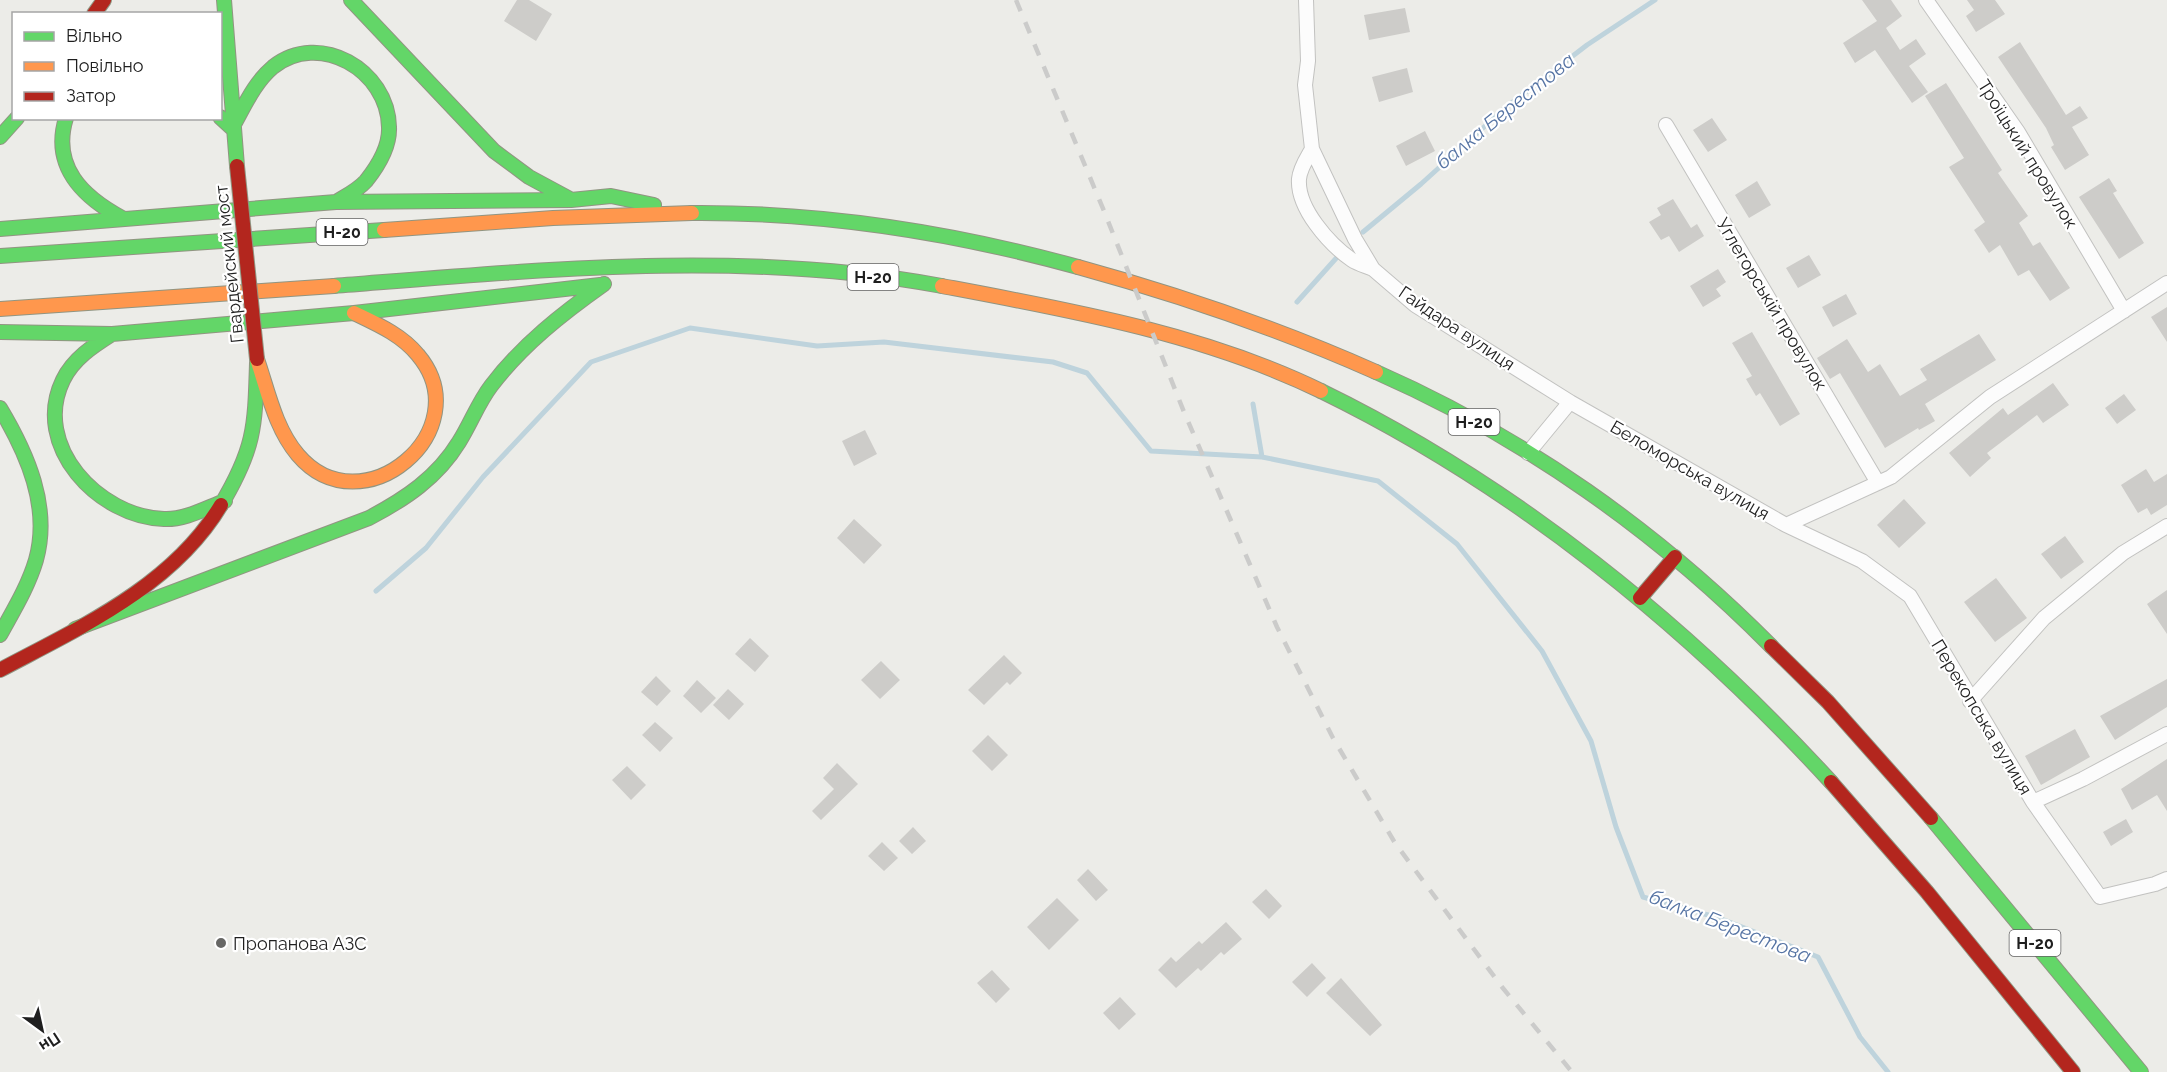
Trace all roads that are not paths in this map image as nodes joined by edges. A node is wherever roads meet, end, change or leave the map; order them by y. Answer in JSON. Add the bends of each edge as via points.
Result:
{"nodes":[{"id":1,"x":224,"y":0,"type":"edge"},
{"id":2,"x":351,"y":0,"type":"edge"},
{"id":3,"x":1306,"y":0,"type":"edge"},
{"id":4,"x":1926,"y":0,"type":"edge"},
{"id":5,"x":222,"y":119,"type":"edge"},
{"id":6,"x":15,"y":120,"type":"edge"},
{"id":7,"x":66,"y":120,"type":"edge"},
{"id":8,"x":1666,"y":125,"type":"dead end"},
{"id":9,"x":232,"y":128,"type":"junction"},
{"id":10,"x":0,"y":137,"type":"edge"},
{"id":11,"x":1312,"y":149,"type":"junction"},
{"id":12,"x":571,"y":200,"type":"junction"},
{"id":13,"x":336,"y":202,"type":"junction"},
{"id":14,"x":684,"y":212,"type":"junction"},
{"id":15,"x":122,"y":218,"type":"junction"},
{"id":16,"x":0,"y":229,"type":"edge"},
{"id":17,"x":0,"y":256,"type":"edge"},
{"id":18,"x":637,"y":267,"type":"junction"},
{"id":19,"x":1373,"y":269,"type":"junction"},
{"id":20,"x":2167,"y":283,"type":"edge"},
{"id":21,"x":604,"y":284,"type":"junction"},
{"id":22,"x":0,"y":309,"type":"edge"},
{"id":23,"x":2124,"y":311,"type":"junction"},
{"id":24,"x":354,"y":313,"type":"junction"},
{"id":25,"x":0,"y":332,"type":"edge"},
{"id":26,"x":112,"y":334,"type":"junction"},
{"id":27,"x":257,"y":359,"type":"junction"},
{"id":28,"x":1570,"y":402,"type":"junction"},
{"id":29,"x":0,"y":408,"type":"edge"},
{"id":30,"x":1528,"y":453,"type":"junction"},
{"id":31,"x":1878,"y":483,"type":"junction"},
{"id":32,"x":225,"y":501,"type":"junction"},
{"id":33,"x":1786,"y":525,"type":"junction"},
{"id":34,"x":2167,"y":526,"type":"edge"},
{"id":35,"x":1675,"y":557,"type":"junction"},
{"id":36,"x":1640,"y":598,"type":"junction"},
{"id":37,"x":75,"y":629,"type":"junction"},
{"id":38,"x":0,"y":635,"type":"edge"},
{"id":39,"x":0,"y":670,"type":"edge"},
{"id":40,"x":1970,"y":701,"type":"junction"},
{"id":41,"x":2167,"y":734,"type":"edge"},
{"id":42,"x":2032,"y":802,"type":"junction"},
{"id":43,"x":2167,"y":879,"type":"edge"},
{"id":44,"x":2073,"y":1072,"type":"edge"},
{"id":45,"x":2141,"y":1072,"type":"edge"}],
"edges":[{"from":1,"to":9,"type":"main road","name":"Гвардейский мост"},
{"from":2,"to":12,"type":"main road","via":[[494,151],[529,177]]},
{"from":3,"to":11,"type":"street","name":"Гайдара вулиця","via":[[1305,85]]},
{"from":4,"to":23,"type":"street","name":"Троїцький провулок","via":[[2018,132]]},
{"from":5,"to":9,"type":"main road"},
{"from":6,"to":10,"type":"main road"},
{"from":7,"to":15,"type":"main road","via":[[62,143],[67,165],[79,186],[95,203]]},
{"from":8,"to":31,"type":"street","name":"Углегорськiй провулок"},
{"from":9,"to":13,"type":"main road","via":[[263,77],[281,61],[303,53],[323,53],[341,57],[359,68],[374,81],[386,102],[391,123],[388,147],[365,182]]},
{"from":9,"to":27,"type":"main road","name":"Гвардейский мост","bridge":true},
{"from":11,"to":19,"type":"street","name":"Гайдара вулиця","via":[[1354,239]]},
{"from":11,"to":19,"type":"street","via":[[1299,178],[1309,210],[1333,243],[1353,260]]},
{"from":12,"to":13,"type":"main road"},
{"from":12,"to":14,"type":"main road","via":[[611,196]]},
{"from":13,"to":15,"type":"main road"},
{"from":14,"to":17,"type":"main road","number":"Н-20","via":[[424,225],[91,253]]},
{"from":14,"to":30,"type":"main road","number":"Н-20","via":[[778,214],[885,223],[1070,263],[1254,320],[1350,358],[1436,399]]},
{"from":15,"to":16,"type":"main road"},
{"from":18,"to":21,"type":"main road"},
{"from":18,"to":22,"type":"main road","number":"Н-20","via":[[403,279]]},
{"from":18,"to":36,"type":"main road","number":"Н-20","via":[[803,268],[963,290],[1105,320],[1220,351],[1328,393],[1389,426],[1534,518]]},
{"from":19,"to":28,"type":"street","name":"Гайдара вулиця","via":[[1415,305]]},
{"from":20,"to":23,"type":"street","name":"Беломорська вулиця"},
{"from":21,"to":24,"type":"main road"},
{"from":21,"to":37,"type":"main road","via":[[563,313],[513,359],[490,387],[440,470],[400,502],[369,518]]},
{"from":23,"to":31,"type":"street","name":"Беломорська вулиця","via":[[1990,397],[1891,477]]},
{"from":24,"to":26,"type":"main road"},
{"from":24,"to":27,"type":"main road","via":[[399,338],[424,362],[433,382],[437,408],[418,451],[379,480],[355,484],[332,479],[307,464],[286,437]]},
{"from":25,"to":26,"type":"main road"},
{"from":26,"to":32,"type":"main road","via":[[87,350],[59,387],[57,431],[72,468],[97,495],[116,508],[139,516],[166,519]]},
{"from":27,"to":32,"type":"main road","via":[[255,424],[244,464]]},
{"from":28,"to":30,"type":"street"},
{"from":28,"to":33,"type":"street","name":"Беломорська вулиця"},
{"from":29,"to":38,"type":"main road","via":[[29,462],[41,522],[39,549],[29,581]]},
{"from":30,"to":35,"type":"main road","number":"Н-20","via":[[1608,505]]},
{"from":31,"to":33,"type":"street","name":"Беломорська вулиця"},
{"from":32,"to":37,"type":"main road","via":[[184,555],[144,589]]},
{"from":33,"to":40,"type":"street","name":"Перекопська вулиця","via":[[1863,561],[1910,596]]},
{"from":34,"to":40,"type":"street","via":[[2123,553],[2044,618]]},
{"from":35,"to":36,"type":"main road"},
{"from":35,"to":45,"type":"main road","number":"Н-20","via":[[1766,638],[1869,747]]},
{"from":36,"to":44,"type":"main road","number":"Н-20","via":[[1737,685],[1839,791]]},
{"from":37,"to":39,"type":"main road"},
{"from":40,"to":42,"type":"street","name":"Перекопська вулиця"},
{"from":41,"to":42,"type":"street"},
{"from":42,"to":43,"type":"street","name":"Перекопська вулиця","via":[[2100,897]]}]}
